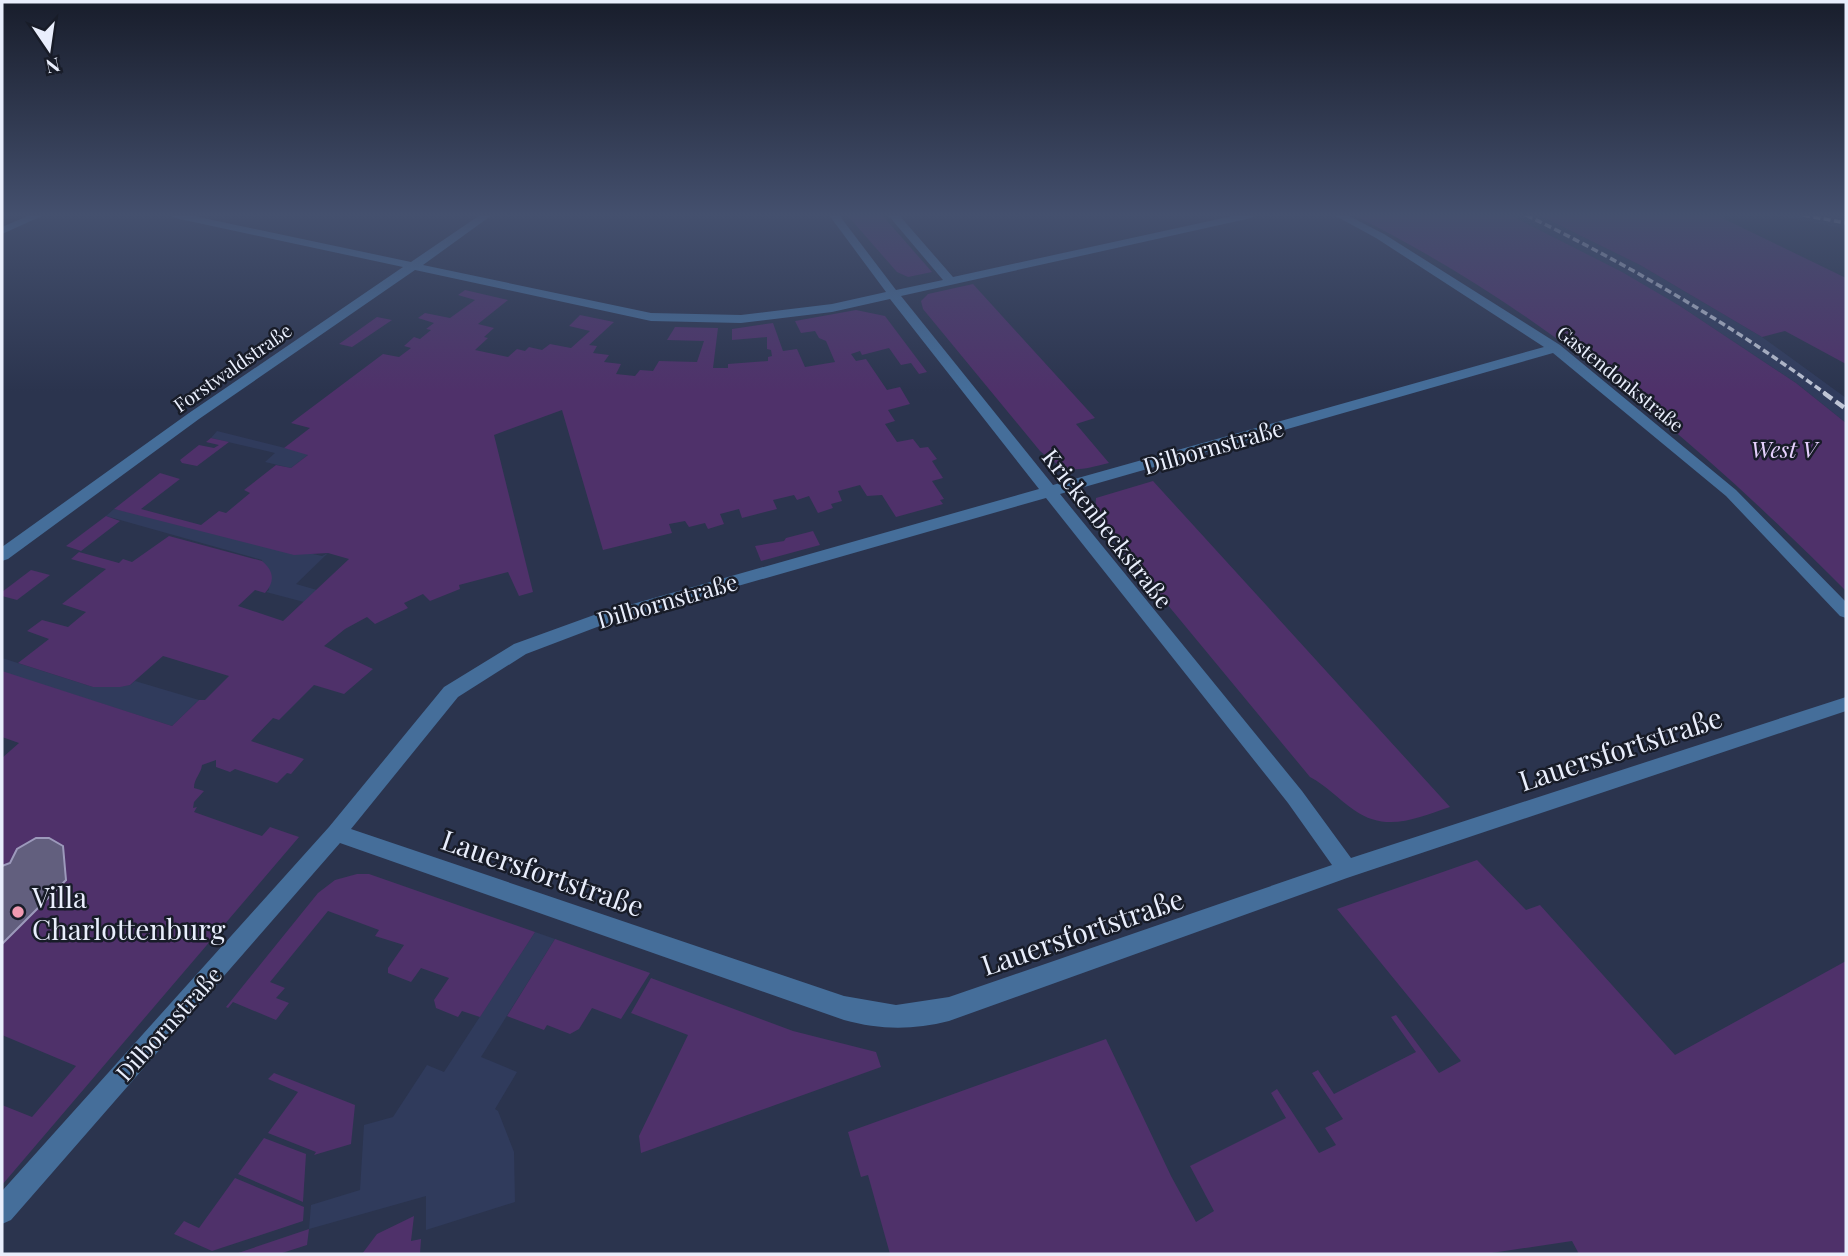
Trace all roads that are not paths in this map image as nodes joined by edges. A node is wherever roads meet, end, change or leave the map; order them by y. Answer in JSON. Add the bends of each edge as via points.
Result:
{"nodes":[{"id":1,"x":401,"y":274,"type":"edge"},
{"id":2,"x":443,"y":274,"type":"edge"},
{"id":3,"x":879,"y":274,"type":"edge"},
{"id":4,"x":944,"y":274,"type":"edge"},
{"id":5,"x":984,"y":274,"type":"edge"},
{"id":6,"x":1439,"y":274,"type":"edge"},
{"id":7,"x":950,"y":281,"type":"junction"},
{"id":8,"x":894,"y":294,"type":"junction"},
{"id":9,"x":1555,"y":348,"type":"junction"},
{"id":10,"x":1052,"y":492,"type":"junction"},
{"id":11,"x":2,"y":555,"type":"edge"},
{"id":12,"x":1846,"y":612,"type":"edge"},
{"id":13,"x":1846,"y":704,"type":"edge"},
{"id":14,"x":336,"y":833,"type":"junction"},
{"id":15,"x":1347,"y":869,"type":"junction"},
{"id":16,"x":2,"y":1211,"type":"edge"}],
"edges":[{"from":1,"to":11,"type":"street","name":"Forstwaldstraße"},
{"from":2,"to":8,"type":"street","via":[[651,317],[741,319],[832,308]]},
{"from":3,"to":8,"type":"street","name":"Krickenbeckstraße"},
{"from":4,"to":7,"type":"street"},
{"from":5,"to":7,"type":"street"},
{"from":6,"to":9,"type":"street","name":"Gastendonkstraße"},
{"from":7,"to":8,"type":"street"},
{"from":8,"to":10,"type":"street","name":"Krickenbeckstraße"},
{"from":9,"to":10,"type":"street","name":"Dilbornstraße"},
{"from":9,"to":12,"type":"street","name":"Gastendonkstraße","via":[[1731,493]]},
{"from":10,"to":14,"type":"street","name":"Dilbornstraße","via":[[600,619],[520,649],[451,692]]},
{"from":10,"to":15,"type":"street","name":"Krickenbeckstraße"},
{"from":13,"to":15,"type":"street","name":"Lauersfortstraße"},
{"from":14,"to":15,"type":"street","name":"Lauersfortstraße","via":[[844,1008],[889,1017],[949,1009]]},
{"from":14,"to":16,"type":"street","name":"Dilbornstraße"}]}
